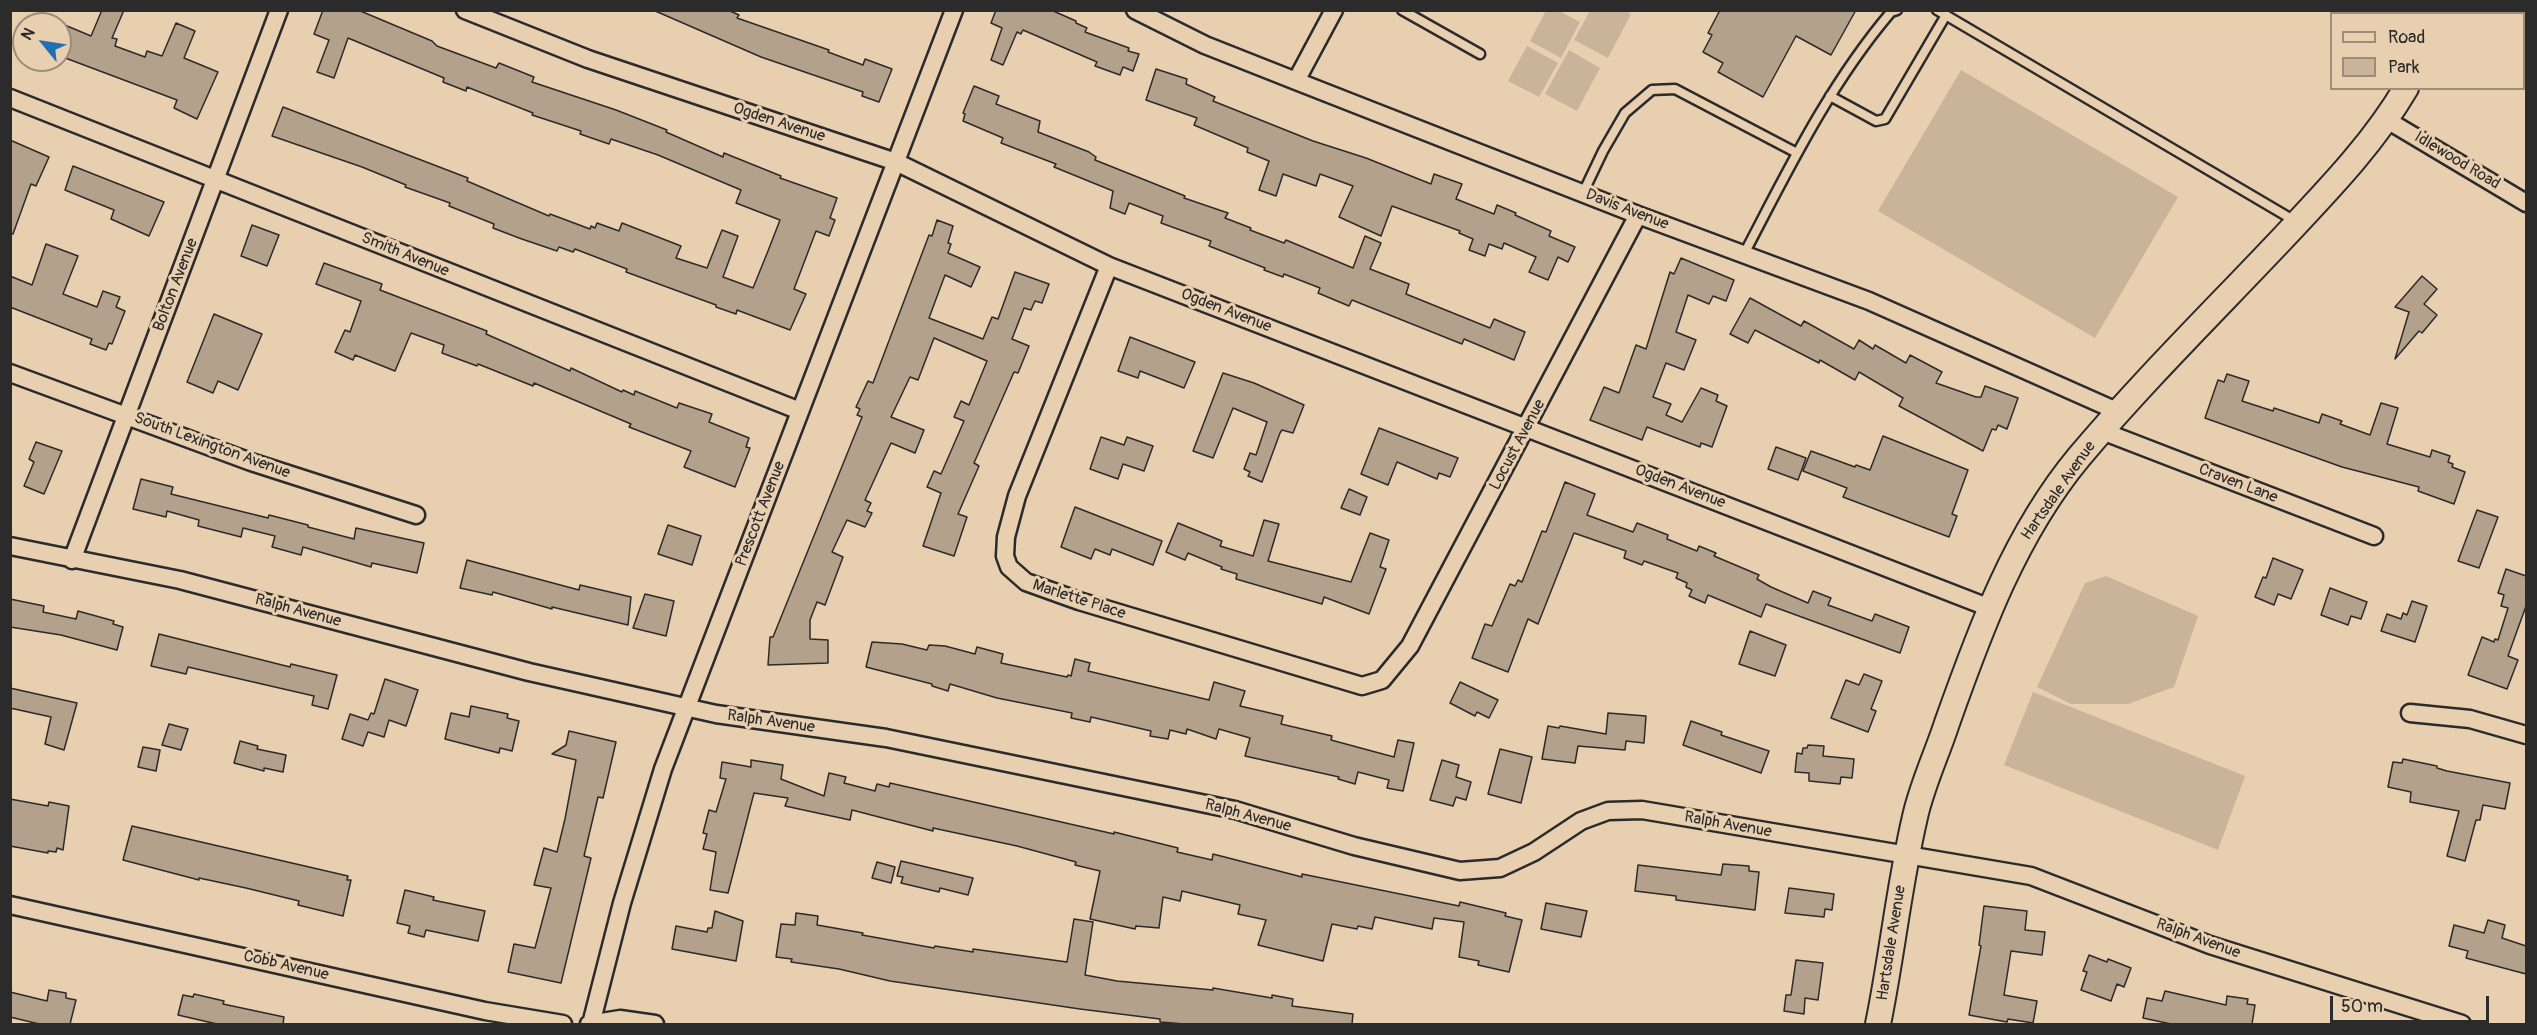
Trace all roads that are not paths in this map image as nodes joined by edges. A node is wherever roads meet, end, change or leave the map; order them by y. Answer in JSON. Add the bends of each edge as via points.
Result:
{"nodes":[{"id":1,"x":279,"y":10,"type":"edge"},
{"id":2,"x":465,"y":10,"type":"edge"},
{"id":3,"x":954,"y":10,"type":"edge"},
{"id":4,"x":1135,"y":10,"type":"edge"},
{"id":5,"x":1334,"y":10,"type":"edge"},
{"id":6,"x":1402,"y":10,"type":"edge"},
{"id":7,"x":1897,"y":10,"type":"edge"},
{"id":8,"x":1937,"y":10,"type":"edge"},
{"id":9,"x":1946,"y":15,"type":"junction"},
{"id":10,"x":1480,"y":54,"type":"dead end"},
{"id":11,"x":1296,"y":81,"type":"junction"},
{"id":12,"x":2405,"y":90,"type":"edge"},
{"id":13,"x":1830,"y":96,"type":"junction"},
{"id":14,"x":10,"y":98,"type":"edge"},
{"id":15,"x":2387,"y":120,"type":"junction"},
{"id":16,"x":1797,"y":153,"type":"junction"},
{"id":17,"x":896,"y":162,"type":"junction"},
{"id":18,"x":215,"y":180,"type":"junction"},
{"id":19,"x":1583,"y":193,"type":"junction"},
{"id":20,"x":2526,"y":203,"type":"edge"},
{"id":21,"x":1638,"y":215,"type":"junction"},
{"id":22,"x":2298,"y":222,"type":"junction"},
{"id":23,"x":1744,"y":254,"type":"junction"},
{"id":24,"x":1109,"y":266,"type":"junction"},
{"id":25,"x":10,"y":373,"type":"edge"},
{"id":26,"x":800,"y":411,"type":"junction"},
{"id":27,"x":2119,"y":412,"type":"junction"},
{"id":28,"x":126,"y":415,"type":"junction"},
{"id":29,"x":1528,"y":428,"type":"junction"},
{"id":30,"x":2102,"y":431,"type":"junction"},
{"id":31,"x":416,"y":515,"type":"dead end"},
{"id":32,"x":2374,"y":536,"type":"dead end"},
{"id":33,"x":10,"y":546,"type":"edge"},
{"id":34,"x":72,"y":560,"type":"junction"},
{"id":35,"x":1990,"y":608,"type":"junction"},
{"id":36,"x":1389,"y":671,"type":"joint"},
{"id":37,"x":687,"y":707,"type":"junction"},
{"id":38,"x":2410,"y":713,"type":"dead end"},
{"id":39,"x":2526,"y":735,"type":"edge"},
{"id":40,"x":1906,"y":855,"type":"junction"},
{"id":41,"x":10,"y":905,"type":"edge"},
{"id":42,"x":563,"y":1024,"type":"edge"},
{"id":43,"x":590,"y":1024,"type":"edge"},
{"id":44,"x":655,"y":1024,"type":"edge"},
{"id":45,"x":1878,"y":1024,"type":"edge"},
{"id":46,"x":2462,"y":1024,"type":"edge"}],
"edges":[{"from":1,"to":18,"type":"street","name":"Bolton Avenue"},
{"from":2,"to":17,"type":"street","name":"Ogden Avenue","via":[[588,59]]},
{"from":3,"to":17,"type":"street","name":"Prescott Avenue"},
{"from":4,"to":11,"type":"street","name":"Davis Avenue","via":[[1205,45]]},
{"from":5,"to":11,"type":"street"},
{"from":6,"to":10,"type":"lane"},
{"from":7,"to":13,"type":"lane","via":[[1862,46]]},
{"from":8,"to":9,"type":"lane"},
{"from":9,"to":13,"type":"lane","via":[[1886,119],[1876,121]]},
{"from":9,"to":22,"type":"lane"},
{"from":11,"to":19,"type":"street","name":"Davis Avenue"},
{"from":12,"to":15,"type":"street","name":"Hartsdale Avenue"},
{"from":13,"to":16,"type":"lane"},
{"from":14,"to":18,"type":"street","name":"Smith Avenue"},
{"from":15,"to":20,"type":"street","name":"Idlewood Road"},
{"from":15,"to":22,"type":"street","name":"Hartsdale Avenue"},
{"from":16,"to":19,"type":"lane","via":[[1675,89],[1652,90],[1625,113]]},
{"from":16,"to":23,"type":"lane"},
{"from":17,"to":24,"type":"street","name":"Ogden Avenue"},
{"from":17,"to":26,"type":"street","name":"Prescott Avenue"},
{"from":18,"to":26,"type":"street","name":"Smith Avenue"},
{"from":18,"to":28,"type":"street","name":"Bolton Avenue"},
{"from":19,"to":21,"type":"street","name":"Davis Avenue"},
{"from":21,"to":23,"type":"street","name":"Davis Avenue"},
{"from":21,"to":29,"type":"street","name":"Locust Avenue"},
{"from":22,"to":27,"type":"street","name":"Hartsdale Avenue"},
{"from":23,"to":27,"type":"street","name":"Davis Avenue","via":[[1869,301]]},
{"from":24,"to":29,"type":"street","name":"Ogden Avenue"},
{"from":24,"to":36,"type":"street","name":"Marlette Place","via":[[1017,496],[1006,537],[1009,567],[1026,582],[1079,601],[1362,686],[1382,680]]},
{"from":25,"to":28,"type":"street","name":"South Lexington Avenue"},
{"from":26,"to":37,"type":"street","name":"Prescott Avenue"},
{"from":27,"to":30,"type":"street","name":"Hartsdale Avenue"},
{"from":28,"to":31,"type":"street","name":"South Lexington Avenue","via":[[251,462]]},
{"from":28,"to":34,"type":"street","name":"Bolton Avenue"},
{"from":29,"to":35,"type":"street","name":"Ogden Avenue"},
{"from":29,"to":36,"type":"street","name":"Locust Avenue","via":[[1410,646]]},
{"from":30,"to":32,"type":"street","name":"Craven Lane"},
{"from":30,"to":35,"type":"street","name":"Hartsdale Avenue","via":[[2077,459],[2029,528]]},
{"from":33,"to":34,"type":"street","name":"Ralph Avenue"},
{"from":34,"to":37,"type":"street","name":"Ralph Avenue","via":[[180,580],[529,672]]},
{"from":35,"to":40,"type":"street","name":"Hartsdale Avenue","via":[[1916,813]]},
{"from":37,"to":40,"type":"street","name":"Ralph Avenue","via":[[886,738],[1235,810],[1354,846],[1460,871],[1500,868],[1534,852],[1581,820],[1608,811],[1642,810]]},
{"from":37,"to":43,"type":"street","name":"Prescott Avenue","via":[[663,769],[625,892]]},
{"from":38,"to":39,"type":"street","via":[[2470,719]]},
{"from":40,"to":45,"type":"street","name":"Hartsdale Avenue","via":[[1892,958]]},
{"from":40,"to":46,"type":"street","name":"Ralph Avenue","via":[[2031,876],[2210,945]]},
{"from":41,"to":42,"type":"street","name":"Cobb Avenue","via":[[485,1011]]},
{"from":43,"to":44,"type":"street","via":[[620,1019]]}]}
